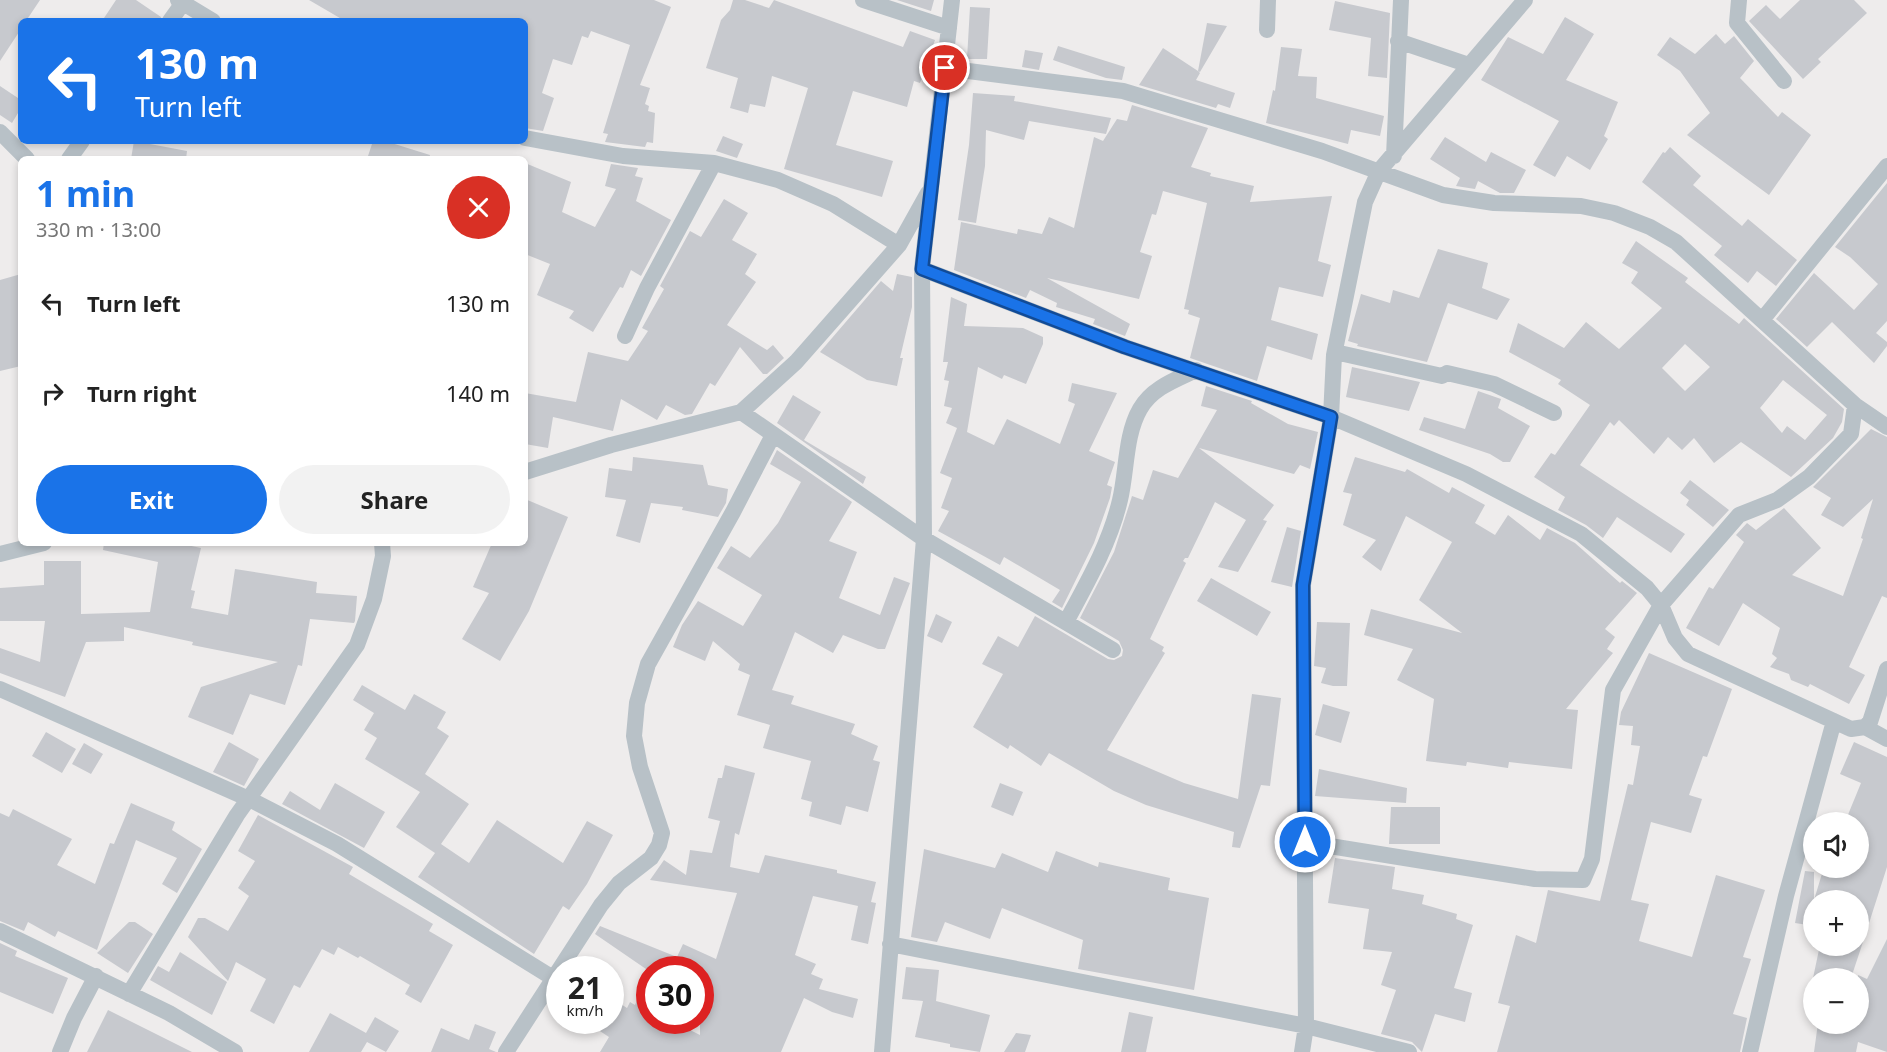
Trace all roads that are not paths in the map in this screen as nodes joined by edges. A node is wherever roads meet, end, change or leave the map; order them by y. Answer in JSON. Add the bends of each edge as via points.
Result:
{"nodes":[{"id":1,"x":863,"y":0,"type":"edge"},
{"id":2,"x":952,"y":0,"type":"edge"},
{"id":3,"x":1268,"y":0,"type":"edge"},
{"id":4,"x":1401,"y":0,"type":"edge"},
{"id":5,"x":1526,"y":0,"type":"edge"},
{"id":6,"x":182,"y":1,"type":"edge"},
{"id":7,"x":1743,"y":2,"type":"edge"},
{"id":8,"x":172,"y":18,"type":"edge"},
{"id":9,"x":208,"y":18,"type":"edge"},
{"id":10,"x":949,"y":28,"type":"junction"},
{"id":11,"x":1267,"y":30,"type":"dead end"},
{"id":12,"x":1398,"y":40,"type":"junction"},
{"id":13,"x":1469,"y":65,"type":"junction"},
{"id":14,"x":945,"y":68,"type":"junction"},
{"id":15,"x":1784,"y":81,"type":"dead end"},
{"id":16,"x":0,"y":132,"type":"edge"},
{"id":17,"x":528,"y":139,"type":"edge"},
{"id":18,"x":24,"y":156,"type":"edge"},
{"id":19,"x":1394,"y":156,"type":"junction"},
{"id":20,"x":714,"y":163,"type":"junction"},
{"id":21,"x":1887,"y":166,"type":"edge"},
{"id":22,"x":1379,"y":171,"type":"junction"},
{"id":23,"x":931,"y":187,"type":"junction"},
{"id":24,"x":899,"y":245,"type":"junction"},
{"id":25,"x":922,"y":269,"type":"junction"},
{"id":26,"x":1762,"y":320,"type":"junction"},
{"id":27,"x":625,"y":336,"type":"dead end"},
{"id":28,"x":1334,"y":355,"type":"junction"},
{"id":29,"x":1196,"y":370,"type":"junction"},
{"id":30,"x":1855,"y":405,"type":"junction"},
{"id":31,"x":741,"y":412,"type":"junction"},
{"id":32,"x":1554,"y":413,"type":"dead end"},
{"id":33,"x":1331,"y":417,"type":"junction"},
{"id":34,"x":1887,"y":427,"type":"edge"},
{"id":35,"x":773,"y":435,"type":"junction"},
{"id":36,"x":528,"y":471,"type":"edge"},
{"id":37,"x":924,"y":539,"type":"junction"},
{"id":38,"x":32,"y":546,"type":"edge"},
{"id":39,"x":382,"y":546,"type":"edge"},
{"id":40,"x":0,"y":554,"type":"edge"},
{"id":41,"x":1661,"y":605,"type":"junction"},
{"id":42,"x":1066,"y":622,"type":"junction"},
{"id":43,"x":1113,"y":650,"type":"dead end"},
{"id":44,"x":1887,"y":669,"type":"edge"},
{"id":45,"x":0,"y":689,"type":"edge"},
{"id":46,"x":1834,"y":720,"type":"junction"},
{"id":47,"x":1865,"y":727,"type":"junction"},
{"id":48,"x":1887,"y":739,"type":"edge"},
{"id":49,"x":249,"y":799,"type":"junction"},
{"id":50,"x":1305,"y":842,"type":"junction"},
{"id":51,"x":0,"y":931,"type":"edge"},
{"id":52,"x":890,"y":944,"type":"junction"},
{"id":53,"x":567,"y":956,"type":"edge"},
{"id":54,"x":546,"y":974,"type":"edge"},
{"id":55,"x":96,"y":976,"type":"junction"},
{"id":56,"x":546,"y":989,"type":"edge"},
{"id":57,"x":129,"y":994,"type":"junction"},
{"id":58,"x":1306,"y":1026,"type":"junction"},
{"id":59,"x":213,"y":1046,"type":"edge"},
{"id":60,"x":60,"y":1052,"type":"edge"},
{"id":61,"x":235,"y":1052,"type":"edge"},
{"id":62,"x":506,"y":1052,"type":"edge"},
{"id":63,"x":882,"y":1052,"type":"edge"},
{"id":64,"x":1302,"y":1052,"type":"edge"},
{"id":65,"x":1409,"y":1052,"type":"edge"},
{"id":66,"x":1750,"y":1052,"type":"edge"}],
"edges":[{"from":1,"to":10,"type":"street"},
{"from":2,"to":10,"type":"street"},
{"from":3,"to":11,"type":"street"},
{"from":4,"to":12,"type":"street"},
{"from":5,"to":13,"type":"street"},
{"from":6,"to":8,"type":"street"},
{"from":6,"to":9,"type":"street"},
{"from":7,"to":15,"type":"street","via":[[1737,23]]},
{"from":10,"to":14,"type":"street"},
{"from":12,"to":13,"type":"street"},
{"from":12,"to":19,"type":"street"},
{"from":13,"to":19,"type":"street"},
{"from":14,"to":22,"type":"street","via":[[1123,91],[1323,150]]},
{"from":14,"to":23,"type":"street"},
{"from":16,"to":18,"type":"street"},
{"from":17,"to":20,"type":"street","via":[[623,156]]},
{"from":19,"to":22,"type":"street"},
{"from":20,"to":24,"type":"street","via":[[778,180],[833,204]]},
{"from":20,"to":27,"type":"street"},
{"from":21,"to":26,"type":"street"},
{"from":22,"to":26,"type":"street","via":[[1443,195],[1494,204],[1581,206],[1650,227],[1676,242]]},
{"from":22,"to":28,"type":"street","via":[[1365,202]]},
{"from":23,"to":24,"type":"street"},
{"from":23,"to":25,"type":"street"},
{"from":24,"to":31,"type":"street","via":[[796,362]]},
{"from":25,"to":29,"type":"street"},
{"from":25,"to":37,"type":"street"},
{"from":26,"to":30,"type":"street"},
{"from":28,"to":32,"type":"street","via":[[1335,352],[1494,384]]},
{"from":28,"to":33,"type":"street"},
{"from":29,"to":33,"type":"street"},
{"from":29,"to":42,"type":"street","via":[[1158,388],[1139,410],[1120,501],[1098,564]]},
{"from":30,"to":34,"type":"street"},
{"from":30,"to":41,"type":"street","via":[[1851,435],[1809,477],[1777,500],[1738,515]]},
{"from":31,"to":35,"type":"street"},
{"from":31,"to":36,"type":"street"},
{"from":33,"to":41,"type":"street","via":[[1466,474],[1581,534],[1647,588]]},
{"from":33,"to":50,"type":"street","via":[[1303,585]]},
{"from":35,"to":37,"type":"street"},
{"from":35,"to":53,"type":"street","via":[[645,674],[634,736],[662,833],[659,845],[651,858],[619,883]]},
{"from":37,"to":42,"type":"street"},
{"from":37,"to":52,"type":"street"},
{"from":38,"to":40,"type":"street"},
{"from":39,"to":49,"type":"street","via":[[374,599],[357,645]]},
{"from":41,"to":46,"type":"street","via":[[1675,638],[1688,654]]},
{"from":41,"to":50,"type":"street","via":[[1614,690],[1592,859],[1583,880],[1535,879]]},
{"from":42,"to":43,"type":"street"},
{"from":44,"to":47,"type":"street"},
{"from":45,"to":49,"type":"street"},
{"from":46,"to":47,"type":"street","via":[[1851,729]]},
{"from":46,"to":66,"type":"street","via":[[1786,896]]},
{"from":47,"to":48,"type":"street"},
{"from":49,"to":54,"type":"street","via":[[337,844]]},
{"from":49,"to":57,"type":"street"},
{"from":50,"to":58,"type":"street"},
{"from":51,"to":55,"type":"street"},
{"from":52,"to":58,"type":"street"},
{"from":52,"to":63,"type":"street"},
{"from":55,"to":57,"type":"street"},
{"from":55,"to":60,"type":"street"},
{"from":56,"to":62,"type":"street"},
{"from":57,"to":59,"type":"street"},
{"from":58,"to":64,"type":"street"},
{"from":58,"to":65,"type":"street"},
{"from":59,"to":61,"type":"street"}]}
